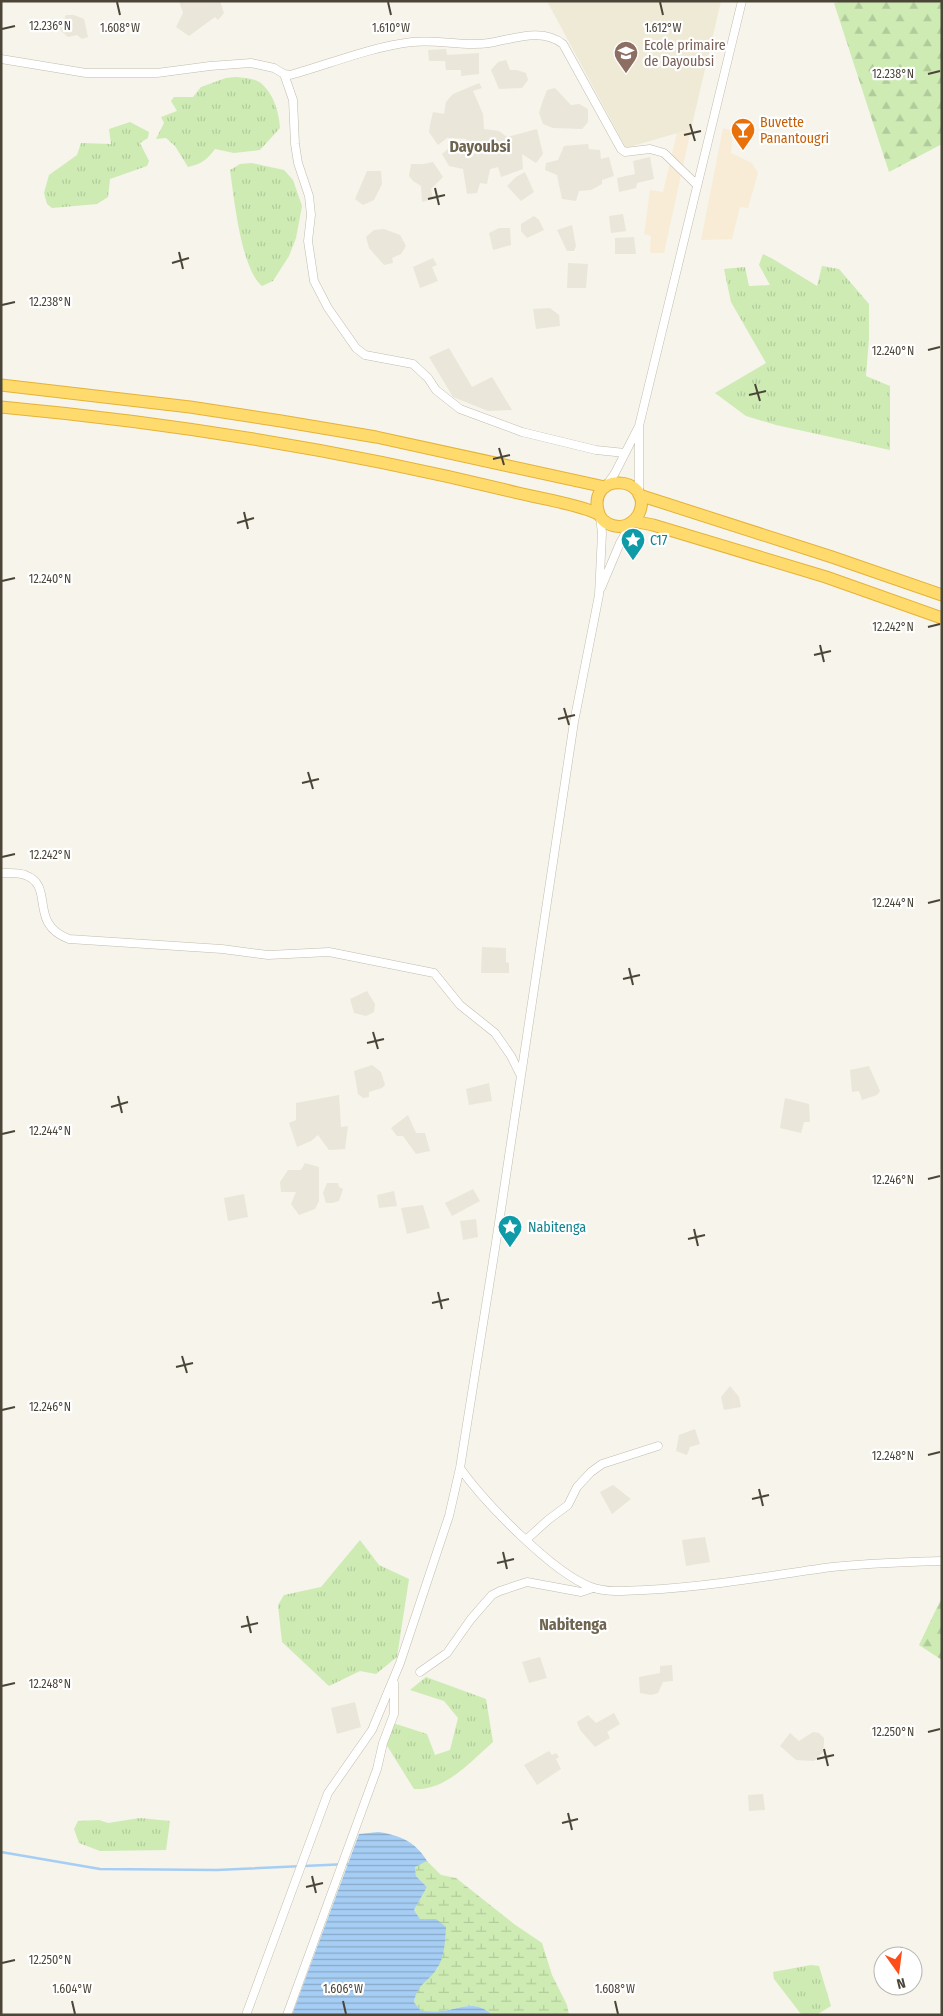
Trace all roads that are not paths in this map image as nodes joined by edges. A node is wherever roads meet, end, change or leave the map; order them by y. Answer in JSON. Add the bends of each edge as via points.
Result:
{"nodes":[{"id":1,"x":742,"y":1,"type":"edge"},
{"id":2,"x":1,"y":59,"type":"edge"},
{"id":3,"x":284,"y":74,"type":"junction"},
{"id":4,"x":698,"y":185,"type":"junction"},
{"id":5,"x":1,"y":385,"type":"edge"},
{"id":6,"x":1,"y":407,"type":"edge"},
{"id":7,"x":639,"y":426,"type":"junction"},
{"id":8,"x":625,"y":453,"type":"junction"},
{"id":9,"x":605,"y":487,"type":"junction"},
{"id":10,"x":639,"y":495,"type":"junction"},
{"id":11,"x":599,"y":514,"type":"junction"},
{"id":12,"x":633,"y":521,"type":"junction"},
{"id":13,"x":599,"y":595,"type":"junction"},
{"id":14,"x":942,"y":595,"type":"edge"},
{"id":15,"x":942,"y":618,"type":"edge"},
{"id":16,"x":1,"y":873,"type":"edge"},
{"id":17,"x":520,"y":1075,"type":"junction"},
{"id":18,"x":658,"y":1446,"type":"dead end"},
{"id":19,"x":460,"y":1468,"type":"junction"},
{"id":20,"x":526,"y":1540,"type":"junction"},
{"id":21,"x":942,"y":1561,"type":"edge"},
{"id":22,"x":593,"y":1588,"type":"junction"},
{"id":23,"x":420,"y":1672,"type":"dead end"},
{"id":24,"x":394,"y":1677,"type":"junction"},
{"id":25,"x":246,"y":2015,"type":"edge"},
{"id":26,"x":287,"y":2015,"type":"edge"}],
"edges":[{"from":1,"to":4,"type":"street"},
{"from":2,"to":3,"type":"street","via":[[86,73],[158,73],[251,63],[274,68]]},
{"from":3,"to":4,"type":"street","via":[[413,42],[488,43],[524,36],[549,36],[563,44],[621,149],[625,152],[650,149],[664,153]]},
{"from":3,"to":8,"type":"street","via":[[294,100],[295,144],[309,196],[308,241],[314,280],[328,308],[356,348],[365,356],[412,364],[436,390],[460,409],[522,432],[596,450]]},
{"from":4,"to":7,"type":"street"},
{"from":5,"to":9,"type":"highway","via":[[190,406],[282,421],[376,437]]},
{"from":6,"to":11,"type":"highway","via":[[255,439],[467,481]]},
{"from":7,"to":8,"type":"street"},
{"from":7,"to":10,"type":"street"},
{"from":8,"to":9,"type":"street"},
{"from":9,"to":10,"type":"highway","via":[[624,483]]},
{"from":9,"to":11,"type":"highway","via":[[597,500]]},
{"from":10,"to":12,"type":"highway","via":[[640,509]]},
{"from":10,"to":14,"type":"highway"},
{"from":11,"to":12,"type":"highway","via":[[614,526]]},
{"from":11,"to":13,"type":"street","via":[[602,533]]},
{"from":12,"to":13,"type":"street","via":[[620,542]]},
{"from":12,"to":15,"type":"highway","via":[[826,577]]},
{"from":13,"to":17,"type":"street","via":[[574,722]]},
{"from":16,"to":17,"type":"street","via":[[24,874],[34,880],[41,891],[48,925],[58,935],[69,939],[268,955],[329,952],[434,973],[460,1004],[495,1033]]},
{"from":17,"to":19,"type":"street"},
{"from":18,"to":20,"type":"street","via":[[602,1464],[577,1487],[568,1506]]},
{"from":19,"to":20,"type":"street"},
{"from":19,"to":24,"type":"street","via":[[449,1516]]},
{"from":20,"to":22,"type":"street","via":[[577,1582]]},
{"from":21,"to":22,"type":"street","via":[[860,1564],[656,1590],[620,1592]]},
{"from":22,"to":23,"type":"street","via":[[580,1592],[527,1582],[500,1591],[492,1595],[471,1618],[446,1653]]},
{"from":24,"to":25,"type":"street","via":[[372,1730],[328,1793]]},
{"from":24,"to":26,"type":"street","via":[[394,1714],[382,1743],[377,1769]]}]}
